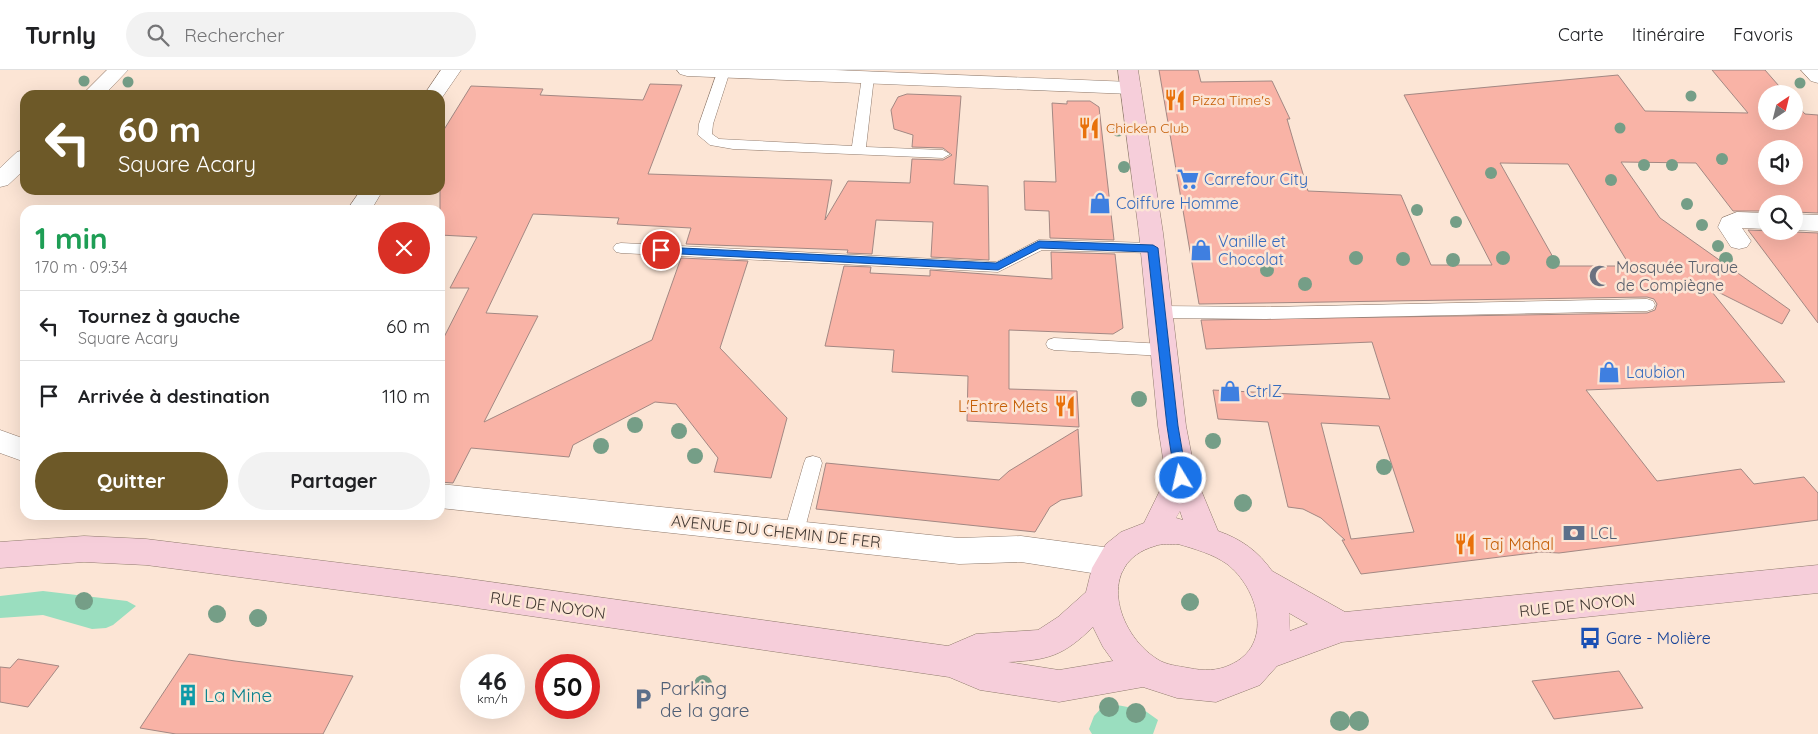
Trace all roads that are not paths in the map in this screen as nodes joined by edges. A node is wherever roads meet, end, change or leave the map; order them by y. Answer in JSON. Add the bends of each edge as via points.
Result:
{"nodes":[{"id":1,"x":118,"y":70,"type":"edge"},
{"id":2,"x":451,"y":70,"type":"edge"},
{"id":3,"x":687,"y":70,"type":"edge"},
{"id":4,"x":1810,"y":70,"type":"edge"},
{"id":5,"x":724,"y":72,"type":"junction"},
{"id":6,"x":868,"y":77,"type":"junction"},
{"id":7,"x":1818,"y":77,"type":"edge"},
{"id":8,"x":1129,"y":79,"type":"edge"},
{"id":9,"x":97,"y":90,"type":"edge"},
{"id":10,"x":437,"y":90,"type":"edge"},
{"id":11,"x":858,"y":152,"type":"junction"},
{"id":12,"x":943,"y":154,"type":"dead end"},
{"id":13,"x":20,"y":162,"type":"edge"},
{"id":14,"x":0,"y":180,"type":"edge"},
{"id":15,"x":1758,"y":221,"type":"edge"},
{"id":16,"x":1803,"y":222,"type":"edge"},
{"id":17,"x":1818,"y":223,"type":"edge"},
{"id":18,"x":1739,"y":241,"type":"dead end"},
{"id":19,"x":622,"y":248,"type":"dead end"},
{"id":20,"x":1153,"y":248,"type":"junction"},
{"id":21,"x":1647,"y":305,"type":"dead end"},
{"id":22,"x":1160,"y":312,"type":"junction"},
{"id":23,"x":1054,"y":344,"type":"dead end"},
{"id":24,"x":1164,"y":350,"type":"junction"},
{"id":25,"x":0,"y":441,"type":"edge"},
{"id":26,"x":20,"y":448,"type":"edge"},
{"id":27,"x":813,"y":463,"type":"dead end"},
{"id":28,"x":1181,"y":478,"type":"junction"},
{"id":29,"x":445,"y":497,"type":"edge"},
{"id":30,"x":794,"y":532,"type":"junction"},
{"id":31,"x":1154,"y":533,"type":"junction"},
{"id":32,"x":1206,"y":538,"type":"junction"},
{"id":33,"x":0,"y":555,"type":"edge"},
{"id":34,"x":1111,"y":562,"type":"junction"},
{"id":35,"x":1815,"y":580,"type":"edge"},
{"id":36,"x":1262,"y":582,"type":"junction"},
{"id":37,"x":1102,"y":598,"type":"junction"},
{"id":38,"x":1342,"y":627,"type":"junction"},
{"id":39,"x":1267,"y":654,"type":"junction"},
{"id":40,"x":950,"y":662,"type":"junction"},
{"id":41,"x":1145,"y":671,"type":"junction"}],
"edges":[{"from":1,"to":9,"type":"street"},
{"from":2,"to":10,"type":"street"},
{"from":3,"to":5,"type":"street"},
{"from":4,"to":7,"type":"street"},
{"from":5,"to":6,"type":"street"},
{"from":5,"to":11,"type":"lane","via":[[706,124],[705,135],[716,142]]},
{"from":6,"to":8,"type":"street"},
{"from":6,"to":11,"type":"lane"},
{"from":8,"to":20,"type":"main road"},
{"from":11,"to":12,"type":"lane"},
{"from":13,"to":14,"type":"street"},
{"from":15,"to":18,"type":"street","via":[[1736,220],[1730,223]]},
{"from":16,"to":17,"type":"street"},
{"from":19,"to":20,"type":"lane","via":[[998,267],[1039,245]]},
{"from":20,"to":22,"type":"main road"},
{"from":21,"to":22,"type":"lane","via":[[1276,313]]},
{"from":22,"to":24,"type":"main road"},
{"from":23,"to":24,"type":"lane"},
{"from":24,"to":28,"type":"main road"},
{"from":25,"to":26,"type":"street"},
{"from":27,"to":30,"type":"lane"},
{"from":28,"to":31,"type":"main road"},
{"from":28,"to":32,"type":"main road"},
{"from":29,"to":30,"type":"street","name":"AVENUE DU CHEMIN DE FER"},
{"from":30,"to":34,"type":"street","name":"AVENUE DU CHEMIN DE FER","via":[[959,551],[1021,549]]},
{"from":31,"to":32,"type":"main road","via":[[1178,531]]},
{"from":31,"to":34,"type":"main road","via":[[1133,541]]},
{"from":32,"to":36,"type":"main road","via":[[1238,555]]},
{"from":33,"to":40,"type":"main road","name":"RUE DE NOYON","via":[[84,549],[146,552],[456,591]]},
{"from":34,"to":37,"type":"main road","via":[[1104,579]]},
{"from":35,"to":38,"type":"main road","name":"RUE DE NOYON"},
{"from":36,"to":38,"type":"main road"},
{"from":36,"to":39,"type":"main road","via":[[1271,599],[1275,618],[1274,637]]},
{"from":37,"to":40,"type":"main road","via":[[1070,628],[1043,645],[976,649]]},
{"from":37,"to":41,"type":"main road","via":[[1102,613],[1116,641]]},
{"from":38,"to":39,"type":"main road","name":"RUE DE NOYON"},
{"from":39,"to":41,"type":"main road","via":[[1250,672],[1226,684],[1198,686],[1166,680]]},
{"from":40,"to":41,"type":"main road","name":"RUE DE NOYON","via":[[980,674],[1059,686]]}]}
